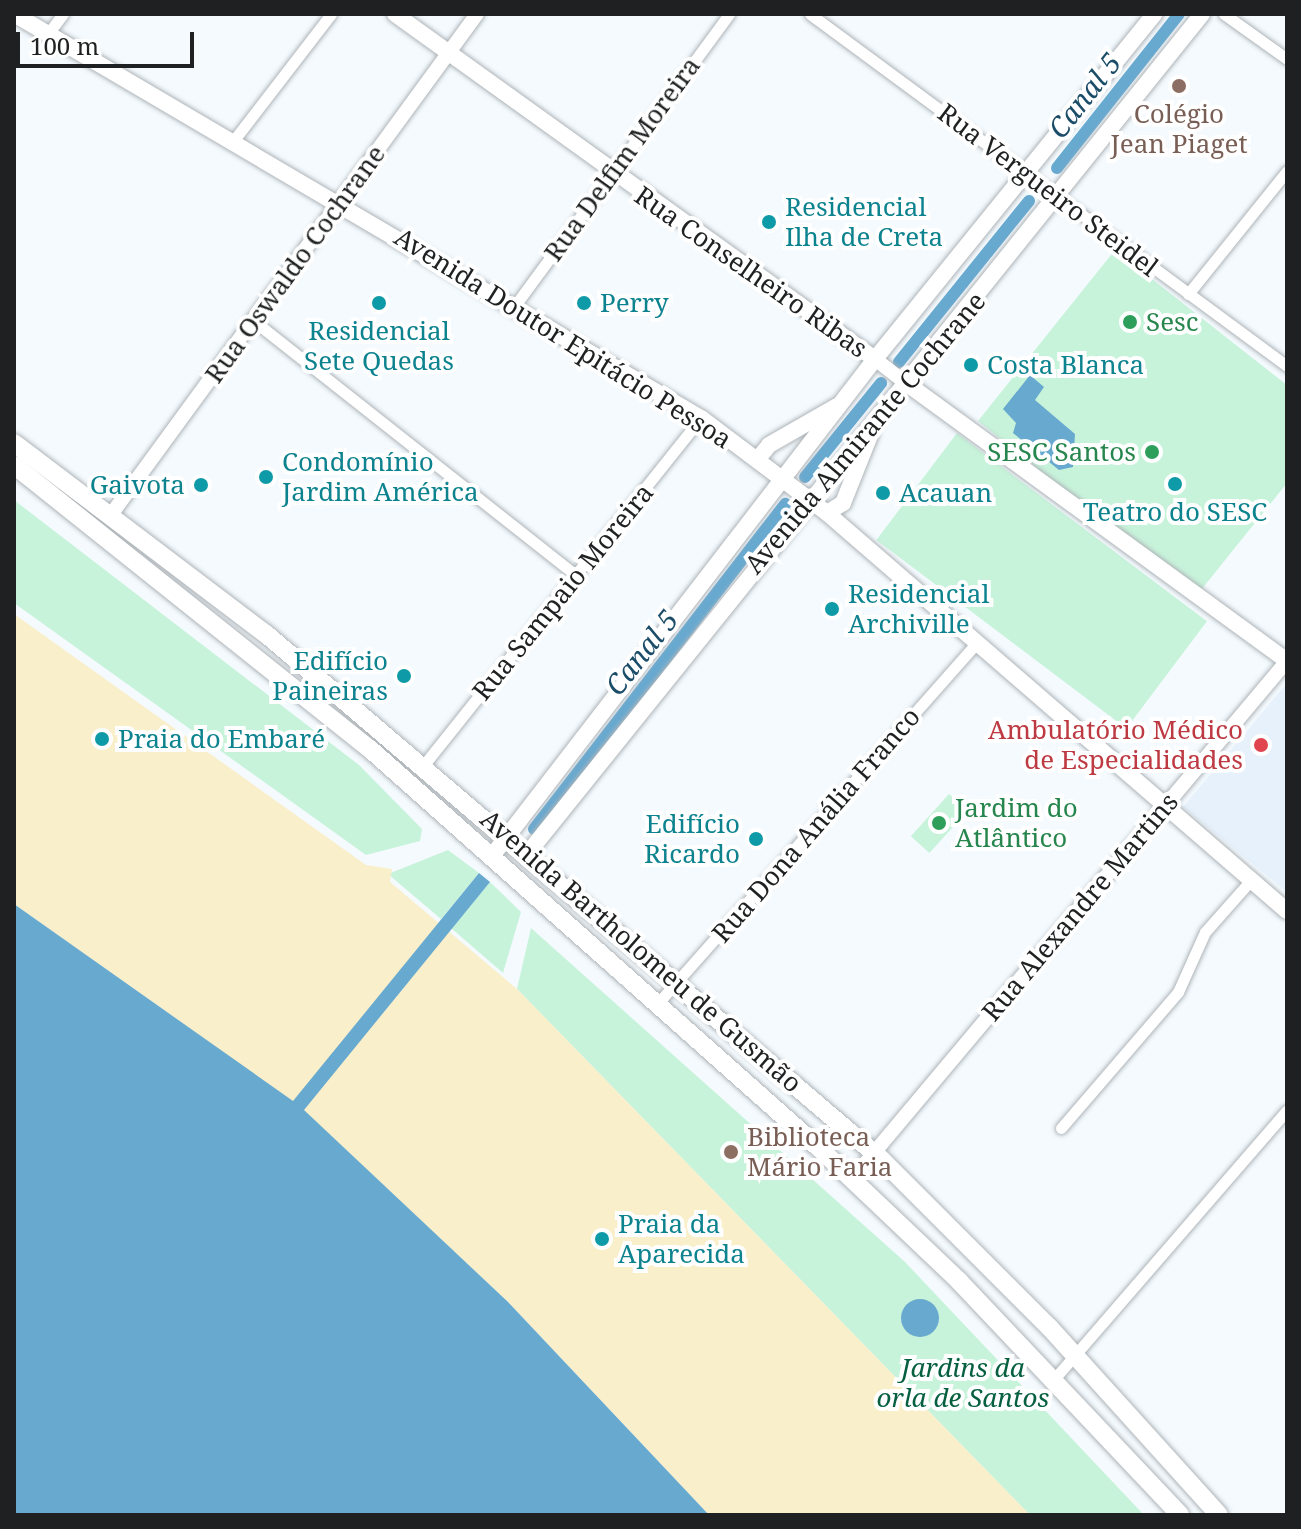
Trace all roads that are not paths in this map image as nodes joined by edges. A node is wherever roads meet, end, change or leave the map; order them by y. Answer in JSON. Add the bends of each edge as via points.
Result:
{"nodes":[{"id":1,"x":14,"y":14,"type":"edge"},
{"id":2,"x":63,"y":14,"type":"edge"},
{"id":3,"x":331,"y":14,"type":"edge"},
{"id":4,"x":395,"y":14,"type":"edge"},
{"id":5,"x":477,"y":14,"type":"edge"},
{"id":6,"x":729,"y":14,"type":"edge"},
{"id":7,"x":810,"y":14,"type":"edge"},
{"id":8,"x":1154,"y":14,"type":"edge"},
{"id":9,"x":1202,"y":14,"type":"edge"},
{"id":10,"x":1224,"y":14,"type":"edge"},
{"id":11,"x":47,"y":35,"type":"junction"},
{"id":12,"x":448,"y":52,"type":"junction"},
{"id":13,"x":1287,"y":59,"type":"edge"},
{"id":14,"x":234,"y":140,"type":"junction"},
{"id":15,"x":1287,"y":171,"type":"edge"},
{"id":16,"x":611,"y":172,"type":"junction"},
{"id":17,"x":1030,"y":176,"type":"junction"},
{"id":18,"x":1058,"y":197,"type":"junction"},
{"id":19,"x":341,"y":203,"type":"junction"},
{"id":20,"x":1188,"y":294,"type":"junction"},
{"id":21,"x":516,"y":304,"type":"junction"},
{"id":22,"x":254,"y":321,"type":"junction"},
{"id":23,"x":877,"y":361,"type":"junction"},
{"id":24,"x":1287,"y":366,"type":"edge"},
{"id":25,"x":904,"y":381,"type":"junction"},
{"id":26,"x":846,"y":401,"type":"junction"},
{"id":27,"x":701,"y":418,"type":"junction"},
{"id":28,"x":875,"y":421,"type":"junction"},
{"id":29,"x":14,"y":443,"type":"edge"},
{"id":30,"x":757,"y":460,"type":"junction"},
{"id":31,"x":14,"y":465,"type":"edge"},
{"id":32,"x":797,"y":489,"type":"junction"},
{"id":33,"x":113,"y":512,"type":"junction"},
{"id":34,"x":827,"y":513,"type":"junction"},
{"id":35,"x":577,"y":576,"type":"junction"},
{"id":36,"x":974,"y":646,"type":"junction"},
{"id":37,"x":1287,"y":661,"type":"edge"},
{"id":38,"x":423,"y":766,"type":"junction"},
{"id":39,"x":1164,"y":806,"type":"junction"},
{"id":40,"x":508,"y":837,"type":"junction"},
{"id":41,"x":528,"y":853,"type":"junction"},
{"id":42,"x":492,"y":856,"type":"junction"},
{"id":43,"x":1251,"y":880,"type":"junction"},
{"id":44,"x":1287,"y":911,"type":"edge"},
{"id":45,"x":680,"y":980,"type":"junction"},
{"id":46,"x":658,"y":1003,"type":"junction"},
{"id":47,"x":1287,"y":1110,"type":"edge"},
{"id":48,"x":1061,"y":1128,"type":"dead end"},
{"id":49,"x":874,"y":1153,"type":"junction"},
{"id":50,"x":852,"y":1179,"type":"junction"},
{"id":51,"x":1076,"y":1356,"type":"junction"},
{"id":52,"x":1055,"y":1378,"type":"junction"},
{"id":53,"x":1180,"y":1515,"type":"edge"},
{"id":54,"x":1219,"y":1515,"type":"edge"}],
"edges":[{"from":1,"to":11,"type":"main road","name":"Avenida Doutor Epitácio Pessoa"},
{"from":2,"to":11,"type":"street"},
{"from":3,"to":14,"type":"street"},
{"from":4,"to":12,"type":"main road","name":"Rua Conselheiro Ribas"},
{"from":5,"to":12,"type":"street","name":"Rua Oswaldo Cochrane"},
{"from":6,"to":16,"type":"street","name":"Rua Delfim Moreira"},
{"from":7,"to":17,"type":"street","name":"Rua Vergueiro Steidel"},
{"from":8,"to":17,"type":"main road","name":"Avenida Almirante Cochrane"},
{"from":9,"to":18,"type":"main road","name":"Avenida Almirante Cochrane"},
{"from":10,"to":13,"type":"street"},
{"from":11,"to":14,"type":"main road","name":"Avenida Doutor Epitácio Pessoa"},
{"from":12,"to":16,"type":"main road","name":"Rua Conselheiro Ribas"},
{"from":12,"to":19,"type":"street","name":"Rua Oswaldo Cochrane"},
{"from":14,"to":19,"type":"main road","name":"Avenida Doutor Epitácio Pessoa"},
{"from":15,"to":20,"type":"street"},
{"from":16,"to":21,"type":"street","name":"Rua Delfim Moreira"},
{"from":16,"to":23,"type":"main road","name":"Rua Conselheiro Ribas"},
{"from":17,"to":18,"type":"street","name":"Rua Vergueiro Steidel"},
{"from":17,"to":23,"type":"main road","name":"Avenida Almirante Cochrane"},
{"from":18,"to":20,"type":"street","name":"Rua Vergueiro Steidel"},
{"from":18,"to":25,"type":"main road","name":"Avenida Almirante Cochrane"},
{"from":19,"to":21,"type":"main road","name":"Avenida Doutor Epitácio Pessoa"},
{"from":19,"to":22,"type":"street","name":"Rua Oswaldo Cochrane"},
{"from":20,"to":24,"type":"street","name":"Rua Vergueiro Steidel"},
{"from":21,"to":27,"type":"main road","name":"Avenida Doutor Epitácio Pessoa"},
{"from":22,"to":33,"type":"street","name":"Rua Oswaldo Cochrane"},
{"from":22,"to":35,"type":"street"},
{"from":23,"to":25,"type":"street","name":"Rua Conselheiro Ribas"},
{"from":23,"to":26,"type":"main road","name":"Avenida Almirante Cochrane"},
{"from":25,"to":28,"type":"main road","name":"Avenida Almirante Cochrane"},
{"from":25,"to":37,"type":"main road","name":"Rua Conselheiro Ribas"},
{"from":26,"to":30,"type":"main road","via":[[769,445]]},
{"from":26,"to":32,"type":"main road","name":"Avenida Almirante Cochrane"},
{"from":27,"to":30,"type":"main road","name":"Avenida Doutor Epitácio Pessoa"},
{"from":27,"to":35,"type":"street","name":"Rua Sampaio Moreira"},
{"from":28,"to":32,"type":"main road","name":"Avenida Almirante Cochrane"},
{"from":28,"to":34,"type":"main road","via":[[843,503]]},
{"from":29,"to":33,"type":"main road","name":"Avenida Bartholomeu de Gusmão"},
{"from":30,"to":32,"type":"main road","name":"Avenida Doutor Epitácio Pessoa"},
{"from":31,"to":42,"type":"main road","name":"Avenida Bartholomeu de Gusmão"},
{"from":32,"to":34,"type":"main road","name":"Avenida Doutor Epitácio Pessoa"},
{"from":32,"to":40,"type":"main road","name":"Avenida Almirante Cochrane"},
{"from":32,"to":41,"type":"main road","name":"Avenida Almirante Cochrane"},
{"from":33,"to":38,"type":"main road","name":"Avenida Bartholomeu de Gusmão"},
{"from":34,"to":36,"type":"main road","name":"Avenida Doutor Epitácio Pessoa"},
{"from":35,"to":38,"type":"street","name":"Rua Sampaio Moreira"},
{"from":36,"to":39,"type":"main road","name":"Avenida Doutor Epitácio Pessoa"},
{"from":36,"to":45,"type":"street","name":"Rua Dona Anália Franco"},
{"from":37,"to":39,"type":"street","name":"Rua Alexandre Martins"},
{"from":38,"to":40,"type":"main road","name":"Avenida Bartholomeu de Gusmão"},
{"from":39,"to":43,"type":"main road","name":"Avenida Doutor Epitácio Pessoa"},
{"from":39,"to":49,"type":"street","name":"Rua Alexandre Martins"},
{"from":40,"to":41,"type":"main road","name":"Avenida Bartholomeu de Gusmão"},
{"from":40,"to":42,"type":"main road","name":"Avenida Almirante Cochrane"},
{"from":41,"to":45,"type":"main road","name":"Avenida Bartholomeu de Gusmão"},
{"from":42,"to":46,"type":"main road","name":"Avenida Bartholomeu de Gusmão"},
{"from":43,"to":44,"type":"main road","name":"Avenida Doutor Epitácio Pessoa"},
{"from":43,"to":48,"type":"street","via":[[1205,932],[1178,992]]},
{"from":45,"to":46,"type":"street","name":"Rua Dona Anália Franco"},
{"from":45,"to":49,"type":"main road","name":"Avenida Bartholomeu de Gusmão"},
{"from":46,"to":50,"type":"main road","name":"Avenida Bartholomeu de Gusmão"},
{"from":47,"to":51,"type":"street"},
{"from":49,"to":50,"type":"street","name":"Rua Alexandre Martins"},
{"from":49,"to":51,"type":"main road","name":"Avenida Bartholomeu de Gusmão"},
{"from":50,"to":52,"type":"main road","name":"Avenida Bartholomeu de Gusmão"},
{"from":51,"to":52,"type":"street"},
{"from":51,"to":54,"type":"main road","name":"Avenida Bartholomeu de Gusmão"},
{"from":52,"to":53,"type":"main road","name":"Avenida Bartholomeu de Gusmão"}]}
